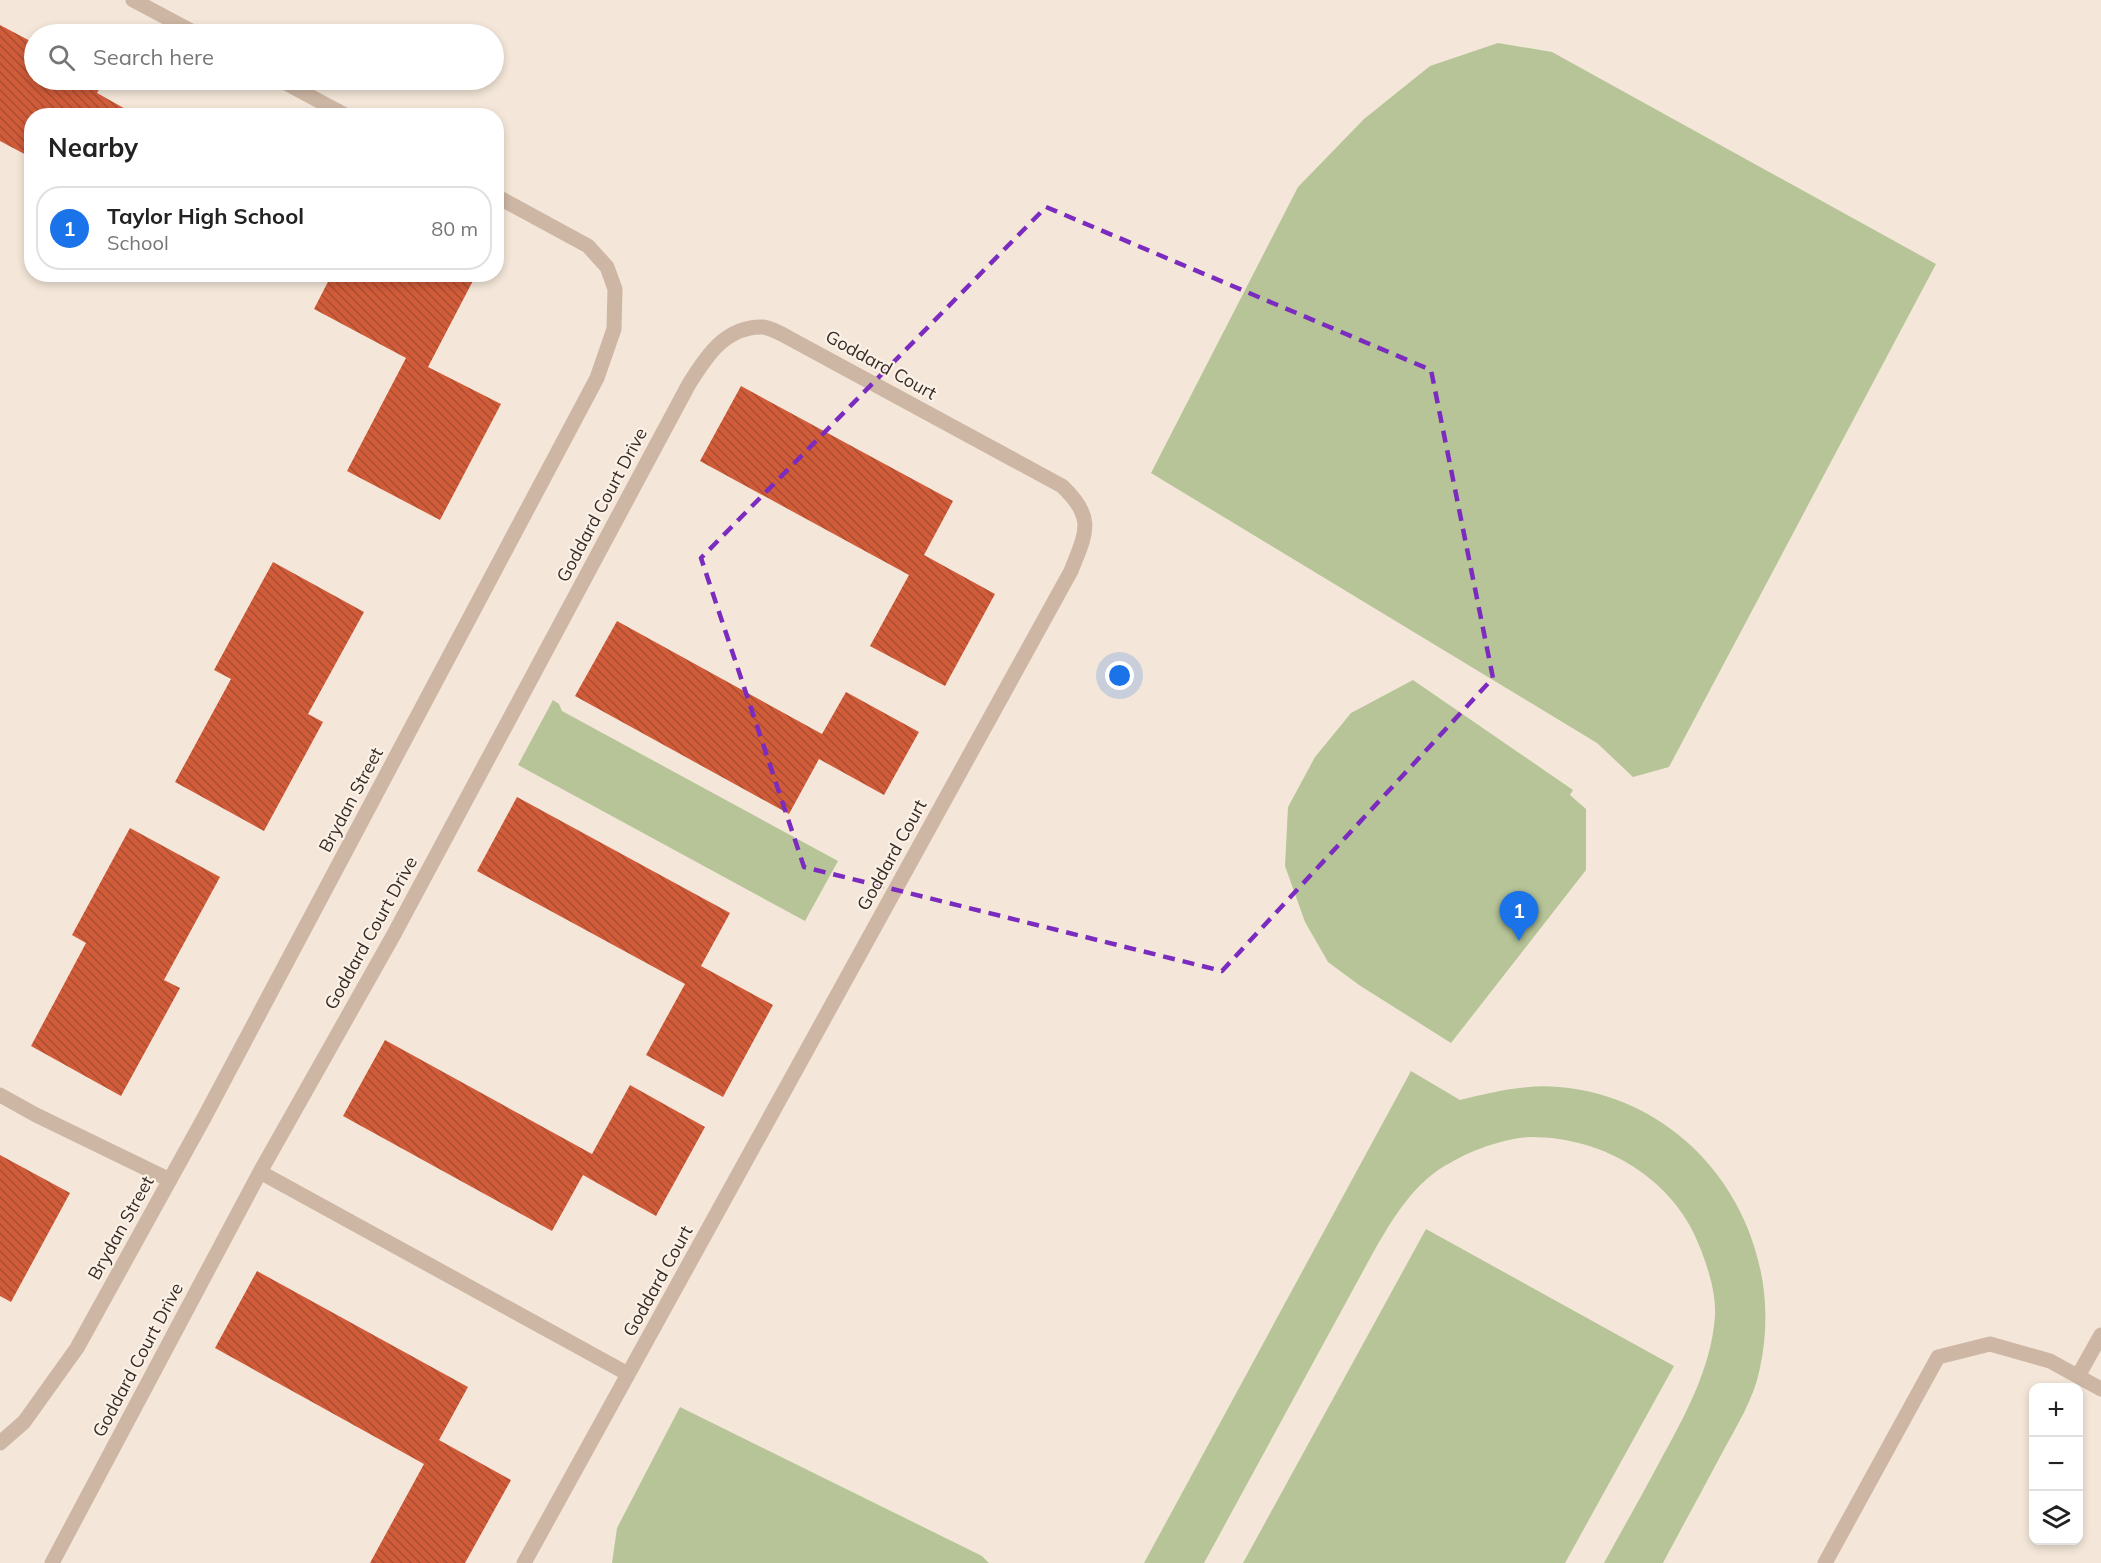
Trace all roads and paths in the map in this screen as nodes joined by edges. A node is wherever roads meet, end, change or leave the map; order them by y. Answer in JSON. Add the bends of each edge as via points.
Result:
{"nodes":[{"id":1,"x":133,"y":0,"type":"edge"},
{"id":2,"x":177,"y":24,"type":"edge"},
{"id":3,"x":299,"y":90,"type":"edge"},
{"id":4,"x":332,"y":108,"type":"edge"},
{"id":5,"x":504,"y":200,"type":"edge"},
{"id":6,"x":736,"y":331,"type":"joint"},
{"id":7,"x":0,"y":1095,"type":"edge"},
{"id":8,"x":260,"y":1172,"type":"junction"},
{"id":9,"x":170,"y":1180,"type":"junction"},
{"id":10,"x":2101,"y":1335,"type":"edge"},
{"id":11,"x":628,"y":1374,"type":"junction"},
{"id":12,"x":2078,"y":1376,"type":"junction"},
{"id":13,"x":2101,"y":1389,"type":"edge"},
{"id":14,"x":0,"y":1443,"type":"edge"},
{"id":15,"x":52,"y":1563,"type":"edge"},
{"id":16,"x":524,"y":1563,"type":"edge"},
{"id":17,"x":1825,"y":1563,"type":"edge"}],
"edges":[{"from":1,"to":2,"type":"street"},
{"from":3,"to":4,"type":"street"},
{"from":5,"to":9,"type":"street","name":"Brydan Street","via":[[588,246],[607,267],[615,289],[614,329],[597,378]]},
{"from":6,"to":8,"type":"street","name":"Goddard Court Drive","via":[[707,355],[689,384],[393,936]]},
{"from":6,"to":11,"type":"street","name":"Goddard Court","via":[[765,327],[789,338],[1062,486],[1084,513],[1086,526],[1071,571]]},
{"from":7,"to":9,"type":"street"},
{"from":8,"to":11,"type":"street"},
{"from":8,"to":15,"type":"street","name":"Goddard Court Drive"},
{"from":9,"to":14,"type":"street","name":"Brydan Street","via":[[77,1348],[24,1422]]},
{"from":10,"to":12,"type":"street"},
{"from":11,"to":16,"type":"street","name":"Goddard Court"},
{"from":12,"to":13,"type":"street"},
{"from":12,"to":17,"type":"street","via":[[2050,1361],[1990,1344],[1938,1357]]}]}
